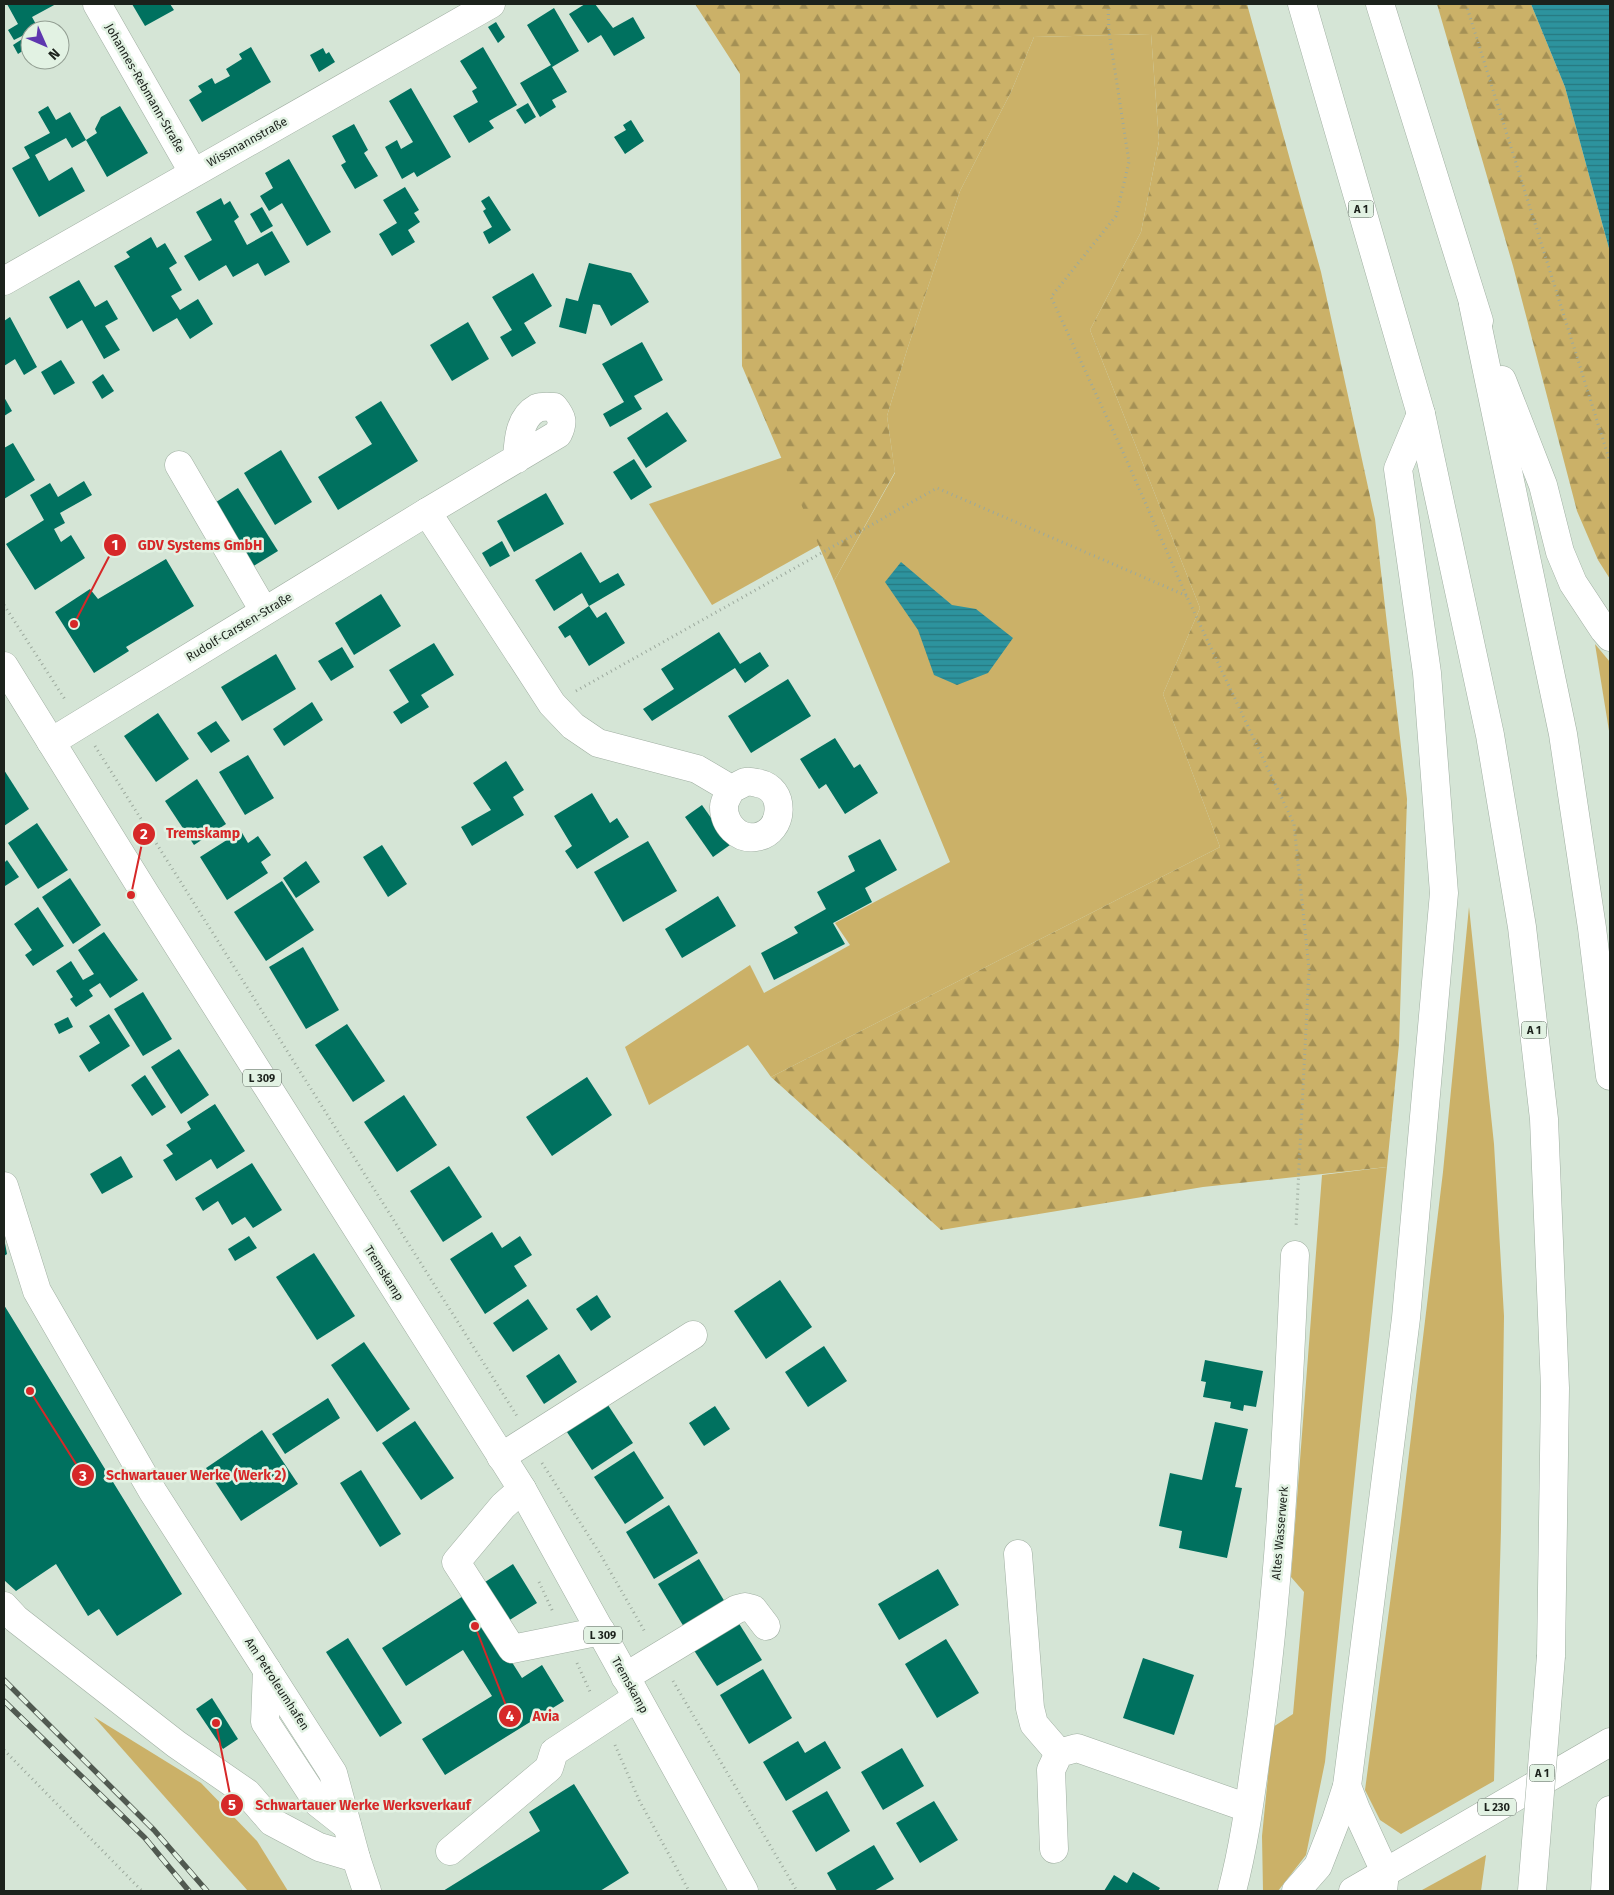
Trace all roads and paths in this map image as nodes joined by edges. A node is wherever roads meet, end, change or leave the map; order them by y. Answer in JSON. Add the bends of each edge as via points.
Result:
{"nodes":[{"id":1,"x":98,"y":4,"type":"edge"},
{"id":2,"x":491,"y":4,"type":"edge"},
{"id":3,"x":1108,"y":4,"type":"edge"},
{"id":4,"x":1302,"y":4,"type":"edge"},
{"id":5,"x":1380,"y":4,"type":"edge"},
{"id":6,"x":1466,"y":4,"type":"edge"},
{"id":7,"x":193,"y":172,"type":"junction"},
{"id":8,"x":4,"y":281,"type":"edge"},
{"id":9,"x":1473,"y":304,"type":"junction"},
{"id":10,"x":1421,"y":414,"type":"junction"},
{"id":11,"x":516,"y":459,"type":"dead end"},
{"id":12,"x":1610,"y":462,"type":"edge"},
{"id":13,"x":179,"y":465,"type":"dead end"},
{"id":14,"x":427,"y":512,"type":"junction"},
{"id":15,"x":1187,"y":597,"type":"junction"},
{"id":16,"x":4,"y":605,"type":"edge"},
{"id":17,"x":264,"y":611,"type":"junction"},
{"id":18,"x":1610,"y":637,"type":"edge"},
{"id":19,"x":4,"y":666,"type":"edge"},
{"id":20,"x":552,"y":704,"type":"junction"},
{"id":21,"x":81,"y":723,"type":"junction"},
{"id":22,"x":51,"y":742,"type":"junction"},
{"id":23,"x":731,"y":789,"type":"dead end"},
{"id":24,"x":1610,"y":1076,"type":"edge"},
{"id":25,"x":4,"y":1186,"type":"edge"},
{"id":26,"x":1295,"y":1255,"type":"joint"},
{"id":27,"x":693,"y":1335,"type":"dead end"},
{"id":28,"x":528,"y":1442,"type":"junction"},
{"id":29,"x":501,"y":1457,"type":"junction"},
{"id":30,"x":522,"y":1489,"type":"junction"},
{"id":31,"x":1018,"y":1554,"type":"dead end"},
{"id":32,"x":4,"y":1606,"type":"edge"},
{"id":33,"x":766,"y":1626,"type":"dead end"},
{"id":34,"x":601,"y":1631,"type":"junction"},
{"id":35,"x":659,"y":1657,"type":"junction"},
{"id":36,"x":631,"y":1687,"type":"junction"},
{"id":37,"x":1610,"y":1742,"type":"edge"},
{"id":38,"x":4,"y":1750,"type":"edge"},
{"id":39,"x":1059,"y":1753,"type":"junction"},
{"id":40,"x":1348,"y":1786,"type":"junction"},
{"id":41,"x":1248,"y":1808,"type":"junction"},
{"id":42,"x":1610,"y":1810,"type":"edge"},
{"id":43,"x":1054,"y":1848,"type":"dead end"},
{"id":44,"x":450,"y":1851,"type":"dead end"},
{"id":45,"x":356,"y":1858,"type":"junction"},
{"id":46,"x":1384,"y":1882,"type":"edge"},
{"id":47,"x":142,"y":1891,"type":"edge"},
{"id":48,"x":367,"y":1891,"type":"edge"},
{"id":49,"x":744,"y":1891,"type":"edge"},
{"id":50,"x":797,"y":1891,"type":"edge"},
{"id":51,"x":1232,"y":1891,"type":"edge"},
{"id":52,"x":1296,"y":1891,"type":"edge"},
{"id":53,"x":1353,"y":1891,"type":"edge"},
{"id":54,"x":1532,"y":1891,"type":"edge"},
{"id":55,"x":1605,"y":1891,"type":"edge"}],
"edges":[{"from":1,"to":7,"type":"main road","name":"Johannes-Rebmann-Straße"},
{"from":2,"to":7,"type":"main road","name":"Wissmannstraße"},
{"from":3,"to":15,"type":"path","via":[[1109,32],[1130,162],[1116,216],[1051,297]]},
{"from":4,"to":10,"type":"main road","number":"A 1"},
{"from":5,"to":9,"type":"main road"},
{"from":6,"to":12,"type":"path"},
{"from":7,"to":8,"type":"main road","name":"Wissmannstraße"},
{"from":9,"to":18,"type":"main road","via":[[1543,485],[1560,552],[1573,583]]},
{"from":9,"to":24,"type":"main road","via":[[1563,734]]},
{"from":10,"to":40,"type":"main road","via":[[1398,469],[1427,673],[1444,892],[1406,1318]]},
{"from":10,"to":54,"type":"main road","number":"A 1","bridge":true,"via":[[1490,735],[1522,927],[1544,1119],[1556,1388],[1551,1656]]},
{"from":11,"to":14,"type":"main road","name":"Rudolf-Carsten-Straße"},
{"from":13,"to":17,"type":"main road"},
{"from":14,"to":17,"type":"main road","name":"Rudolf-Carsten-Straße"},
{"from":14,"to":20,"type":"main road"},
{"from":15,"to":20,"type":"path","via":[[938,488]]},
{"from":15,"to":26,"type":"path","via":[[1294,824],[1309,969]]},
{"from":16,"to":21,"type":"path"},
{"from":17,"to":21,"type":"main road","name":"Rudolf-Carsten-Straße"},
{"from":19,"to":22,"type":"main road","name":"Tremskamp","number":"L 309"},
{"from":20,"to":23,"type":"main road","via":[[573,726],[598,743],[697,769]]},
{"from":21,"to":22,"type":"main road","name":"Rudolf-Carsten-Straße"},
{"from":21,"to":28,"type":"path","via":[[526,1431]]},
{"from":22,"to":29,"type":"main road","name":"Tremskamp","number":"L 309"},
{"from":25,"to":45,"type":"main road","name":"Am Petroleumhafen","via":[[36,1291],[152,1489],[334,1773]]},
{"from":26,"to":41,"type":"main road","name":"Altes Wasserwerk","via":[[1282,1502],[1268,1672]]},
{"from":27,"to":28,"type":"main road"},
{"from":28,"to":29,"type":"main road"},
{"from":28,"to":35,"type":"path","via":[[599,1552]]},
{"from":29,"to":30,"type":"main road","name":"Tremskamp","number":"L 309"},
{"from":30,"to":34,"type":"main road","name":"Tremskamp","number":"L 309"},
{"from":30,"to":34,"type":"main road","via":[[503,1506],[456,1562],[512,1649]]},
{"from":31,"to":39,"type":"main road","via":[[1030,1708],[1034,1724]]},
{"from":32,"to":45,"type":"main road","via":[[16,1620],[176,1744],[247,1794],[272,1822],[319,1847]]},
{"from":33,"to":35,"type":"main road","via":[[753,1609],[737,1609]]},
{"from":34,"to":36,"type":"main road","name":"Tremskamp","number":"L 309"},
{"from":35,"to":36,"type":"main road"},
{"from":35,"to":50,"type":"path"},
{"from":36,"to":44,"type":"main road","via":[[554,1752],[549,1768]]},
{"from":36,"to":49,"type":"main road","name":"Tremskamp","number":"L 309"},
{"from":37,"to":46,"type":"main road","number":"L 230"},
{"from":38,"to":47,"type":"path"},
{"from":39,"to":41,"type":"main road","via":[[1077,1748]]},
{"from":39,"to":43,"type":"main road","via":[[1052,1770]]},
{"from":40,"to":46,"type":"main road"},
{"from":40,"to":52,"type":"main road","via":[[1318,1866]]},
{"from":41,"to":51,"type":"main road","name":"Altes Wasserwerk"},
{"from":42,"to":55,"type":"main road"},
{"from":45,"to":48,"type":"main road","name":"Am Petroleumhafen"},
{"from":46,"to":53,"type":"main road","number":"L 230"}]}
